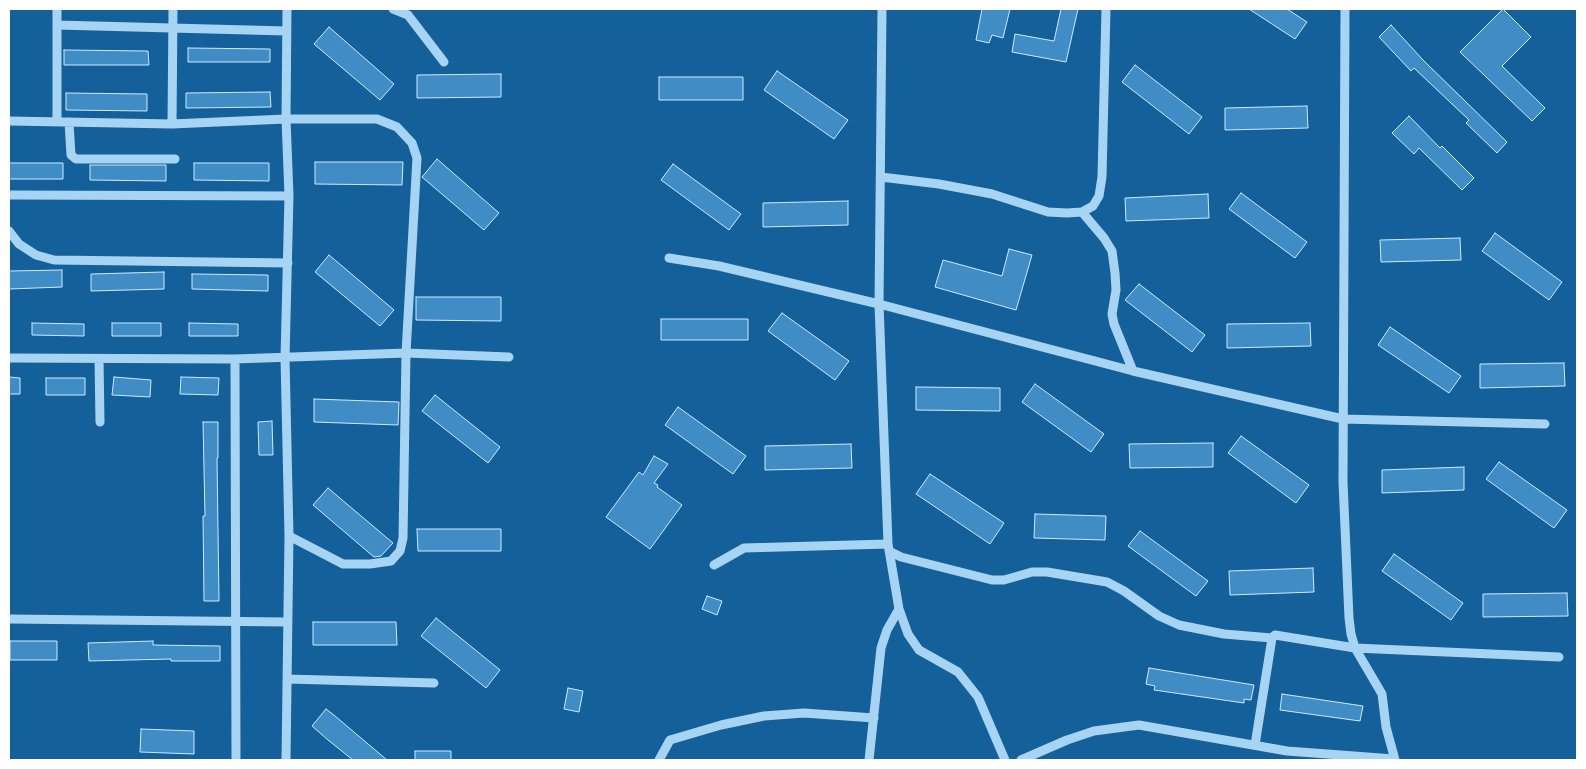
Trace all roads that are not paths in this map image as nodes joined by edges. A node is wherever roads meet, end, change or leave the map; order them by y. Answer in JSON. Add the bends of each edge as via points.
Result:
{"nodes":[{"id":1,"x":57,"y":9,"type":"edge"},
{"id":2,"x":173,"y":9,"type":"edge"},
{"id":3,"x":286,"y":9,"type":"edge"},
{"id":4,"x":392,"y":9,"type":"edge"},
{"id":5,"x":882,"y":9,"type":"edge"},
{"id":6,"x":1106,"y":9,"type":"edge"},
{"id":7,"x":1345,"y":9,"type":"edge"},
{"id":8,"x":408,"y":12,"type":"edge"},
{"id":9,"x":57,"y":25,"type":"junction"},
{"id":10,"x":173,"y":28,"type":"junction"},
{"id":11,"x":286,"y":31,"type":"junction"},
{"id":12,"x":444,"y":62,"type":"dead end"},
{"id":13,"x":286,"y":119,"type":"junction"},
{"id":14,"x":9,"y":121,"type":"edge"},
{"id":15,"x":57,"y":122,"type":"junction"},
{"id":16,"x":69,"y":122,"type":"junction"},
{"id":17,"x":172,"y":124,"type":"junction"},
{"id":18,"x":175,"y":159,"type":"dead end"},
{"id":19,"x":881,"y":177,"type":"junction"},
{"id":20,"x":9,"y":195,"type":"edge"},
{"id":21,"x":289,"y":196,"type":"junction"},
{"id":22,"x":1082,"y":212,"type":"junction"},
{"id":23,"x":9,"y":231,"type":"edge"},
{"id":24,"x":669,"y":258,"type":"dead end"},
{"id":25,"x":288,"y":263,"type":"junction"},
{"id":26,"x":879,"y":304,"type":"junction"},
{"id":27,"x":406,"y":354,"type":"junction"},
{"id":28,"x":509,"y":357,"type":"dead end"},
{"id":29,"x":9,"y":358,"type":"edge"},
{"id":30,"x":285,"y":358,"type":"junction"},
{"id":31,"x":99,"y":359,"type":"junction"},
{"id":32,"x":235,"y":359,"type":"junction"},
{"id":33,"x":1133,"y":371,"type":"junction"},
{"id":34,"x":1343,"y":419,"type":"junction"},
{"id":35,"x":100,"y":422,"type":"dead end"},
{"id":36,"x":1545,"y":424,"type":"dead end"},
{"id":37,"x":289,"y":536,"type":"junction"},
{"id":38,"x":889,"y":548,"type":"junction"},
{"id":39,"x":714,"y":565,"type":"dead end"},
{"id":40,"x":899,"y":609,"type":"junction"},
{"id":41,"x":9,"y":619,"type":"edge"},
{"id":42,"x":236,"y":622,"type":"junction"},
{"id":43,"x":287,"y":622,"type":"junction"},
{"id":44,"x":1272,"y":638,"type":"junction"},
{"id":45,"x":1355,"y":648,"type":"junction"},
{"id":46,"x":1558,"y":657,"type":"dead end"},
{"id":47,"x":287,"y":679,"type":"junction"},
{"id":48,"x":434,"y":683,"type":"dead end"},
{"id":49,"x":874,"y":718,"type":"junction"},
{"id":50,"x":1255,"y":745,"type":"junction"},
{"id":51,"x":236,"y":760,"type":"edge"},
{"id":52,"x":286,"y":760,"type":"edge"},
{"id":53,"x":659,"y":760,"type":"edge"},
{"id":54,"x":869,"y":760,"type":"edge"},
{"id":55,"x":1005,"y":760,"type":"edge"},
{"id":56,"x":1021,"y":760,"type":"edge"},
{"id":57,"x":1394,"y":760,"type":"edge"}],
"edges":[{"from":1,"to":9,"type":"street"},
{"from":2,"to":10,"type":"street"},
{"from":3,"to":11,"type":"street"},
{"from":4,"to":8,"type":"street"},
{"from":5,"to":19,"type":"street"},
{"from":6,"to":22,"type":"street","via":[[1102,177],[1099,196],[1093,206]]},
{"from":7,"to":34,"type":"street"},
{"from":8,"to":12,"type":"street"},
{"from":9,"to":10,"type":"street"},
{"from":9,"to":15,"type":"street"},
{"from":10,"to":11,"type":"street"},
{"from":10,"to":17,"type":"street"},
{"from":11,"to":13,"type":"street"},
{"from":13,"to":17,"type":"street"},
{"from":13,"to":21,"type":"street"},
{"from":13,"to":27,"type":"street","via":[[376,118],[397,127],[412,143],[417,158]]},
{"from":14,"to":15,"type":"street"},
{"from":15,"to":16,"type":"street"},
{"from":16,"to":17,"type":"street"},
{"from":16,"to":18,"type":"street","via":[[71,155],[76,159]]},
{"from":19,"to":22,"type":"street","via":[[992,194],[1048,212]]},
{"from":19,"to":26,"type":"street"},
{"from":20,"to":21,"type":"street"},
{"from":21,"to":25,"type":"street"},
{"from":22,"to":33,"type":"street","via":[[1112,251],[1116,290],[1112,314]]},
{"from":23,"to":25,"type":"street","via":[[19,244],[36,255],[54,260]]},
{"from":24,"to":26,"type":"street","via":[[719,266]]},
{"from":25,"to":30,"type":"street"},
{"from":26,"to":33,"type":"street"},
{"from":26,"to":38,"type":"street"},
{"from":27,"to":28,"type":"street"},
{"from":27,"to":30,"type":"street"},
{"from":27,"to":37,"type":"street","via":[[403,538],[400,551],[391,561],[343,564]]},
{"from":29,"to":31,"type":"street"},
{"from":30,"to":32,"type":"street"},
{"from":30,"to":37,"type":"street"},
{"from":31,"to":32,"type":"street"},
{"from":31,"to":35,"type":"street"},
{"from":32,"to":42,"type":"street"},
{"from":33,"to":34,"type":"street"},
{"from":34,"to":36,"type":"street"},
{"from":34,"to":45,"type":"street","via":[[1349,618]]},
{"from":37,"to":43,"type":"street"},
{"from":38,"to":39,"type":"street","via":[[744,548]]},
{"from":38,"to":40,"type":"street"},
{"from":38,"to":44,"type":"street","via":[[901,557],[992,580],[1047,572],[1107,582],[1158,616],[1179,625],[1224,634]]},
{"from":40,"to":49,"type":"street","via":[[881,648]]},
{"from":40,"to":55,"type":"street","via":[[918,650],[958,672],[978,697]]},
{"from":41,"to":42,"type":"street"},
{"from":42,"to":43,"type":"street"},
{"from":42,"to":51,"type":"street"},
{"from":43,"to":47,"type":"street"},
{"from":44,"to":45,"type":"street","via":[[1276,635]]},
{"from":44,"to":50,"type":"street"},
{"from":45,"to":46,"type":"street"},
{"from":45,"to":57,"type":"street","via":[[1382,694]]},
{"from":47,"to":48,"type":"street"},
{"from":47,"to":52,"type":"street"},
{"from":49,"to":53,"type":"street","via":[[804,714],[764,716],[670,740]]},
{"from":49,"to":54,"type":"street"},
{"from":50,"to":56,"type":"street","via":[[1139,725],[1094,731]]},
{"from":50,"to":57,"type":"street","via":[[1287,751]]}]}
